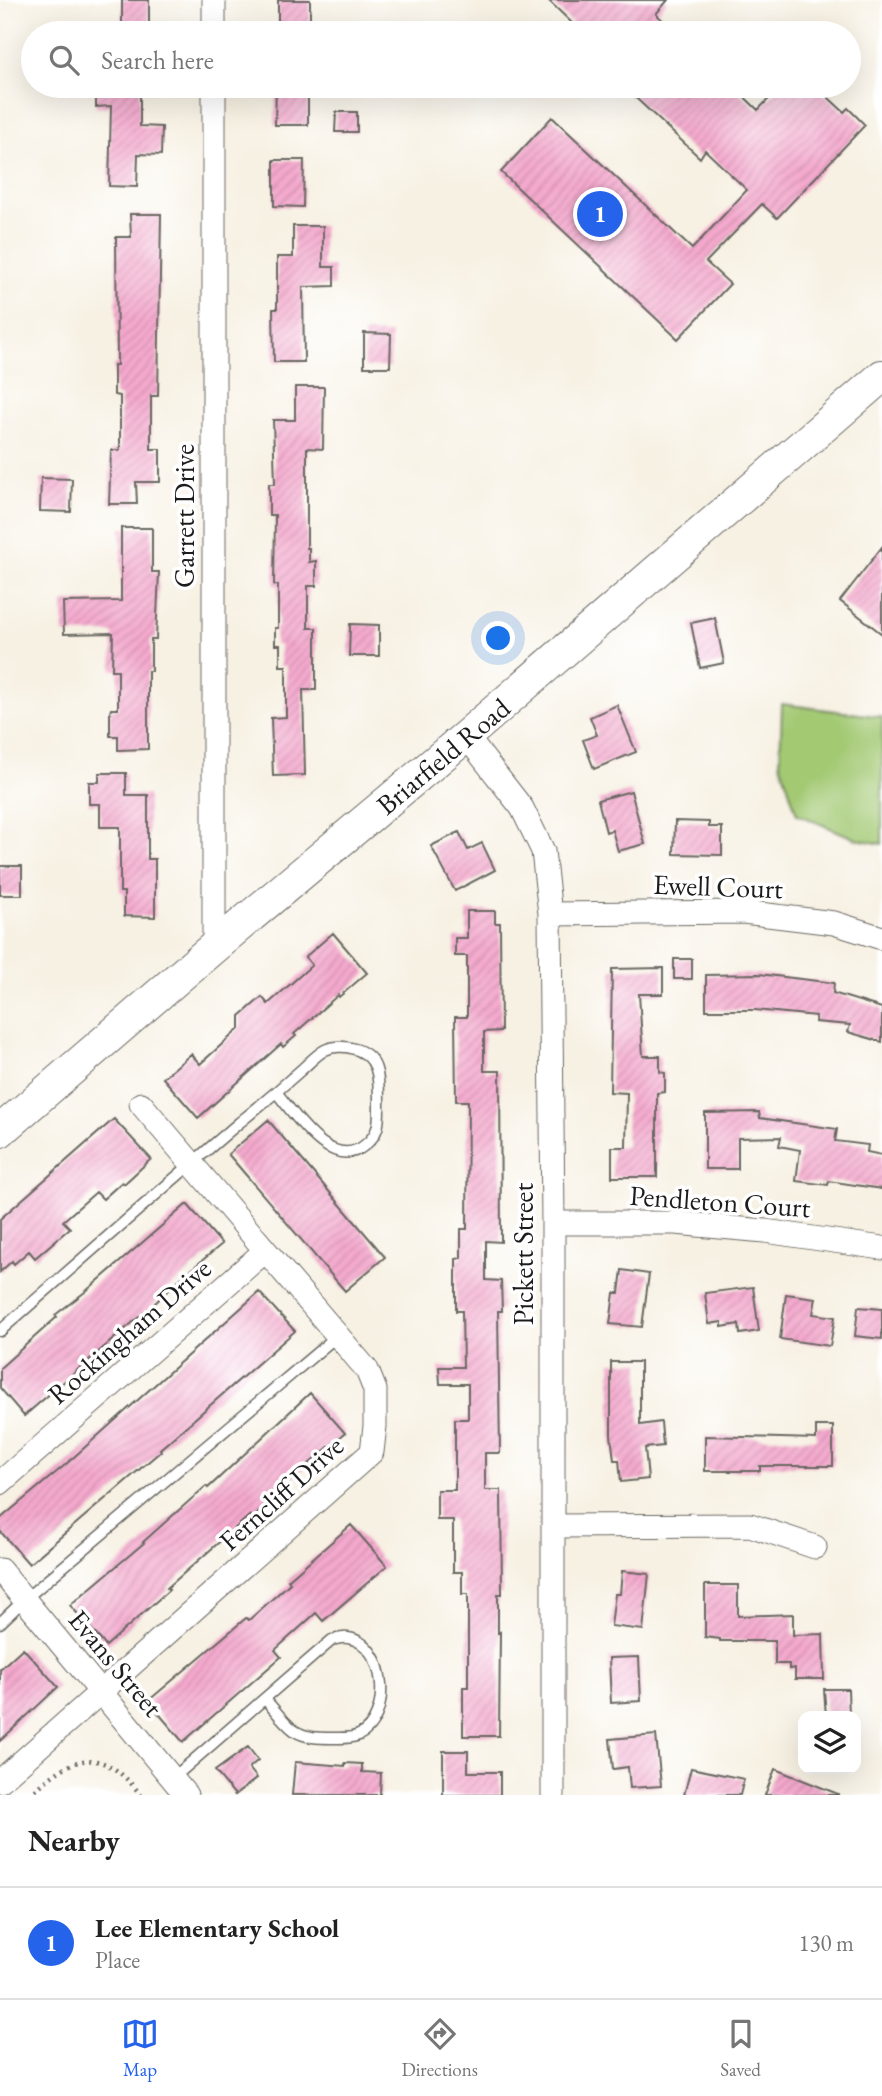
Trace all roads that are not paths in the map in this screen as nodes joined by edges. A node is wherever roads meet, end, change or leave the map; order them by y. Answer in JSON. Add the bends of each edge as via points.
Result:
{"nodes":[{"id":1,"x":214,"y":0,"type":"edge"},
{"id":2,"x":214,"y":21,"type":"edge"},
{"id":3,"x":214,"y":98,"type":"edge"},
{"id":4,"x":882,"y":376,"type":"edge"},
{"id":5,"x":466,"y":736,"type":"junction"},
{"id":6,"x":550,"y":914,"type":"junction"},
{"id":7,"x":882,"y":938,"type":"edge"},
{"id":8,"x":214,"y":947,"type":"junction"},
{"id":9,"x":276,"y":1092,"type":"junction"},
{"id":10,"x":141,"y":1104,"type":"dead end"},
{"id":11,"x":0,"y":1131,"type":"edge"},
{"id":12,"x":192,"y":1163,"type":"junction"},
{"id":13,"x":553,"y":1223,"type":"junction"},
{"id":14,"x":882,"y":1248,"type":"edge"},
{"id":15,"x":265,"y":1251,"type":"junction"},
{"id":16,"x":0,"y":1331,"type":"edge"},
{"id":17,"x":338,"y":1335,"type":"junction"},
{"id":18,"x":0,"y":1483,"type":"edge"},
{"id":19,"x":553,"y":1526,"type":"junction"},
{"id":20,"x":815,"y":1548,"type":"dead end"},
{"id":21,"x":0,"y":1570,"type":"edge"},
{"id":22,"x":25,"y":1599,"type":"junction"},
{"id":23,"x":0,"y":1623,"type":"edge"},
{"id":24,"x":101,"y":1693,"type":"junction"},
{"id":25,"x":265,"y":1699,"type":"junction"},
{"id":26,"x":0,"y":1781,"type":"edge"},
{"id":27,"x":179,"y":1786,"type":"edge"},
{"id":28,"x":553,"y":1795,"type":"edge"}],
"edges":[{"from":1,"to":2,"type":"street"},
{"from":3,"to":8,"type":"street","name":"Garrett Drive"},
{"from":4,"to":5,"type":"main road","name":"Briarfield Road"},
{"from":5,"to":6,"type":"street","name":"Pickett Street","via":[[522,808],[538,840]]},
{"from":5,"to":8,"type":"main road","name":"Briarfield Road"},
{"from":6,"to":7,"type":"street","name":"Ewell Court","via":[[743,912],[834,923]]},
{"from":6,"to":13,"type":"street","name":"Pickett Street"},
{"from":8,"to":11,"type":"main road","name":"Briarfield Road"},
{"from":9,"to":9,"type":"lane","via":[[328,1149],[358,1150],[379,1128],[379,1075],[374,1061],[360,1050],[344,1046],[326,1049]]},
{"from":9,"to":12,"type":"lane"},
{"from":10,"to":12,"type":"street","name":"Ferncliff Drive"},
{"from":12,"to":15,"type":"street","name":"Ferncliff Drive"},
{"from":12,"to":16,"type":"lane"},
{"from":13,"to":14,"type":"street","name":"Pendleton Court","via":[[676,1223]]},
{"from":13,"to":19,"type":"street","name":"Pickett Street"},
{"from":15,"to":17,"type":"street","name":"Ferncliff Drive"},
{"from":15,"to":18,"type":"street","name":"Rockingham Drive"},
{"from":17,"to":22,"type":"lane"},
{"from":17,"to":24,"type":"street","name":"Ferncliff Drive","via":[[367,1370],[375,1390],[372,1452]]},
{"from":19,"to":20,"type":"street","via":[[750,1525]]},
{"from":19,"to":28,"type":"street","name":"Pickett Street"},
{"from":21,"to":22,"type":"street","name":"Evans Street"},
{"from":22,"to":23,"type":"lane"},
{"from":22,"to":24,"type":"street","name":"Evans Street"},
{"from":24,"to":26,"type":"street","name":"Ferncliff Drive"},
{"from":24,"to":27,"type":"street","name":"Evans Street"},
{"from":25,"to":25,"type":"lane","via":[[302,1735],[347,1738],[359,1735],[378,1714],[380,1675],[369,1649],[347,1638],[332,1640]]},
{"from":25,"to":27,"type":"lane"}]}
